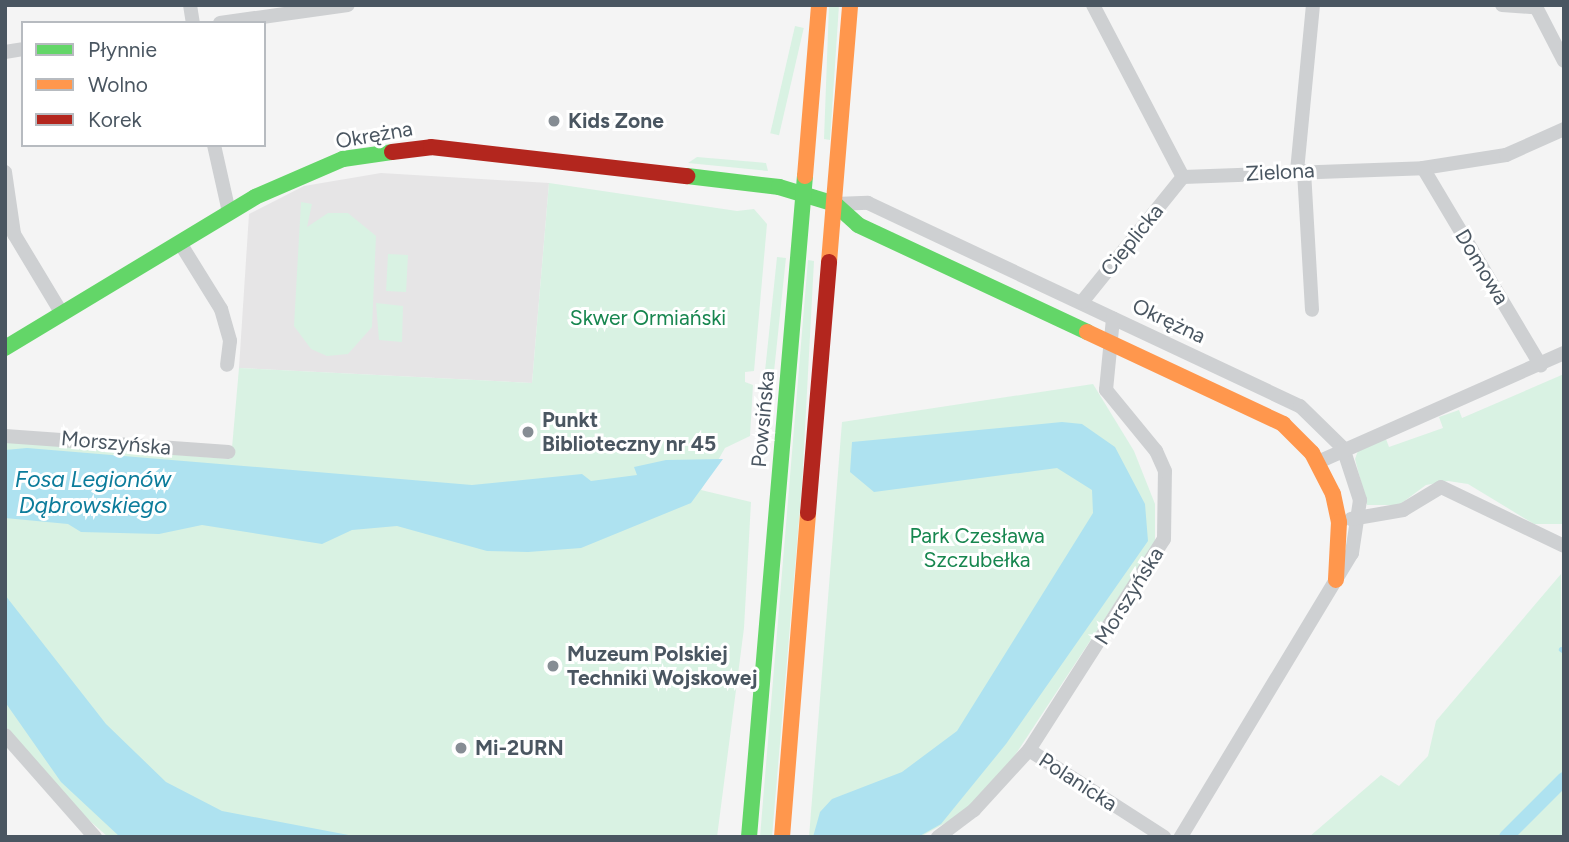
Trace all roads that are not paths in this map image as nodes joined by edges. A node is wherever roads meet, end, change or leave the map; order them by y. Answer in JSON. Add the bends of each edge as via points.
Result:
{"nodes":[{"id":1,"x":348,"y":5,"type":"edge"},
{"id":2,"x":819,"y":5,"type":"edge"},
{"id":3,"x":850,"y":5,"type":"edge"},
{"id":4,"x":1093,"y":5,"type":"edge"},
{"id":5,"x":1313,"y":5,"type":"edge"},
{"id":6,"x":1502,"y":5,"type":"edge"},
{"id":7,"x":1534,"y":6,"type":"edge"},
{"id":8,"x":234,"y":21,"type":"edge"},
{"id":9,"x":1564,"y":61,"type":"edge"},
{"id":10,"x":1564,"y":129,"type":"edge"},
{"id":11,"x":214,"y":147,"type":"edge"},
{"id":12,"x":1423,"y":168,"type":"junction"},
{"id":13,"x":1300,"y":171,"type":"junction"},
{"id":14,"x":5,"y":172,"type":"edge"},
{"id":15,"x":1183,"y":177,"type":"junction"},
{"id":16,"x":803,"y":192,"type":"junction"},
{"id":17,"x":835,"y":204,"type":"junction"},
{"id":18,"x":229,"y":212,"type":"junction"},
{"id":19,"x":180,"y":243,"type":"junction"},
{"id":20,"x":1082,"y":302,"type":"junction"},
{"id":21,"x":1312,"y":310,"type":"dead end"},
{"id":22,"x":62,"y":314,"type":"junction"},
{"id":23,"x":1113,"y":318,"type":"junction"},
{"id":24,"x":1108,"y":344,"type":"junction"},
{"id":25,"x":5,"y":348,"type":"edge"},
{"id":26,"x":1564,"y":354,"type":"edge"},
{"id":27,"x":227,"y":365,"type":"dead end"},
{"id":28,"x":1541,"y":366,"type":"junction"},
{"id":29,"x":5,"y":436,"type":"edge"},
{"id":30,"x":1343,"y":448,"type":"junction"},
{"id":31,"x":228,"y":452,"type":"dead end"},
{"id":32,"x":1318,"y":462,"type":"junction"},
{"id":33,"x":1360,"y":517,"type":"junction"},
{"id":34,"x":1339,"y":522,"type":"junction"},
{"id":35,"x":1564,"y":546,"type":"edge"},
{"id":36,"x":1336,"y":580,"type":"junction"},
{"id":37,"x":5,"y":735,"type":"edge"},
{"id":38,"x":1029,"y":750,"type":"junction"},
{"id":39,"x":95,"y":837,"type":"edge"},
{"id":40,"x":749,"y":837,"type":"edge"},
{"id":41,"x":782,"y":837,"type":"edge"},
{"id":42,"x":938,"y":837,"type":"edge"},
{"id":43,"x":1164,"y":837,"type":"edge"},
{"id":44,"x":1181,"y":837,"type":"edge"}],
"edges":[{"from":1,"to":8,"type":"street"},
{"from":2,"to":16,"type":"main road","name":"Powsińska"},
{"from":3,"to":17,"type":"main road"},
{"from":4,"to":15,"type":"street"},
{"from":5,"to":13,"type":"street"},
{"from":6,"to":7,"type":"street"},
{"from":7,"to":9,"type":"street"},
{"from":10,"to":12,"type":"street","name":"Zielona","via":[[1506,155]]},
{"from":11,"to":18,"type":"street"},
{"from":12,"to":13,"type":"street","name":"Zielona"},
{"from":12,"to":28,"type":"street","name":"Domowa"},
{"from":13,"to":15,"type":"street","name":"Zielona"},
{"from":13,"to":21,"type":"street"},
{"from":14,"to":22,"type":"street","via":[[15,234]]},
{"from":15,"to":20,"type":"street","name":"Cieplicka"},
{"from":16,"to":17,"type":"main road","name":"Okrężna"},
{"from":16,"to":18,"type":"main road","name":"Okrężna","via":[[648,167],[431,147],[343,159],[285,180]]},
{"from":16,"to":40,"type":"main road","name":"Powsińska"},
{"from":17,"to":20,"type":"street","name":"Okrężna","via":[[860,200]]},
{"from":17,"to":24,"type":"main road","name":"Okrężna","via":[[858,225]]},
{"from":17,"to":41,"type":"main road"},
{"from":18,"to":19,"type":"main road","name":"Okrężna"},
{"from":19,"to":22,"type":"main road","name":"Okrężna"},
{"from":19,"to":27,"type":"street","via":[[221,309],[230,341]]},
{"from":20,"to":23,"type":"street","name":"Okrężna"},
{"from":22,"to":25,"type":"main road","name":"Okrężna"},
{"from":23,"to":24,"type":"street","name":"Morszyńska"},
{"from":23,"to":30,"type":"street","name":"Okrężna","via":[[1300,406]]},
{"from":24,"to":32,"type":"main road","name":"Okrężna","via":[[1283,424]]},
{"from":24,"to":38,"type":"street","name":"Morszyńska","via":[[1106,390],[1156,451],[1169,517],[1153,561]]},
{"from":26,"to":28,"type":"street"},
{"from":28,"to":30,"type":"street"},
{"from":29,"to":31,"type":"street","name":"Morszyńska"},
{"from":30,"to":32,"type":"street"},
{"from":30,"to":33,"type":"street","name":"Okrężna"},
{"from":32,"to":34,"type":"main road","name":"Okrężna"},
{"from":33,"to":34,"type":"street"},
{"from":33,"to":35,"type":"street","via":[[1403,510],[1441,487]]},
{"from":33,"to":36,"type":"street","name":"Okrężna","via":[[1352,553]]},
{"from":34,"to":36,"type":"main road","name":"Okrężna"},
{"from":36,"to":44,"type":"street","name":"Okrężna"},
{"from":37,"to":39,"type":"street"},
{"from":38,"to":42,"type":"street","name":"Morszyńska","via":[[974,810]]},
{"from":38,"to":43,"type":"street","name":"Polanicka"}]}
